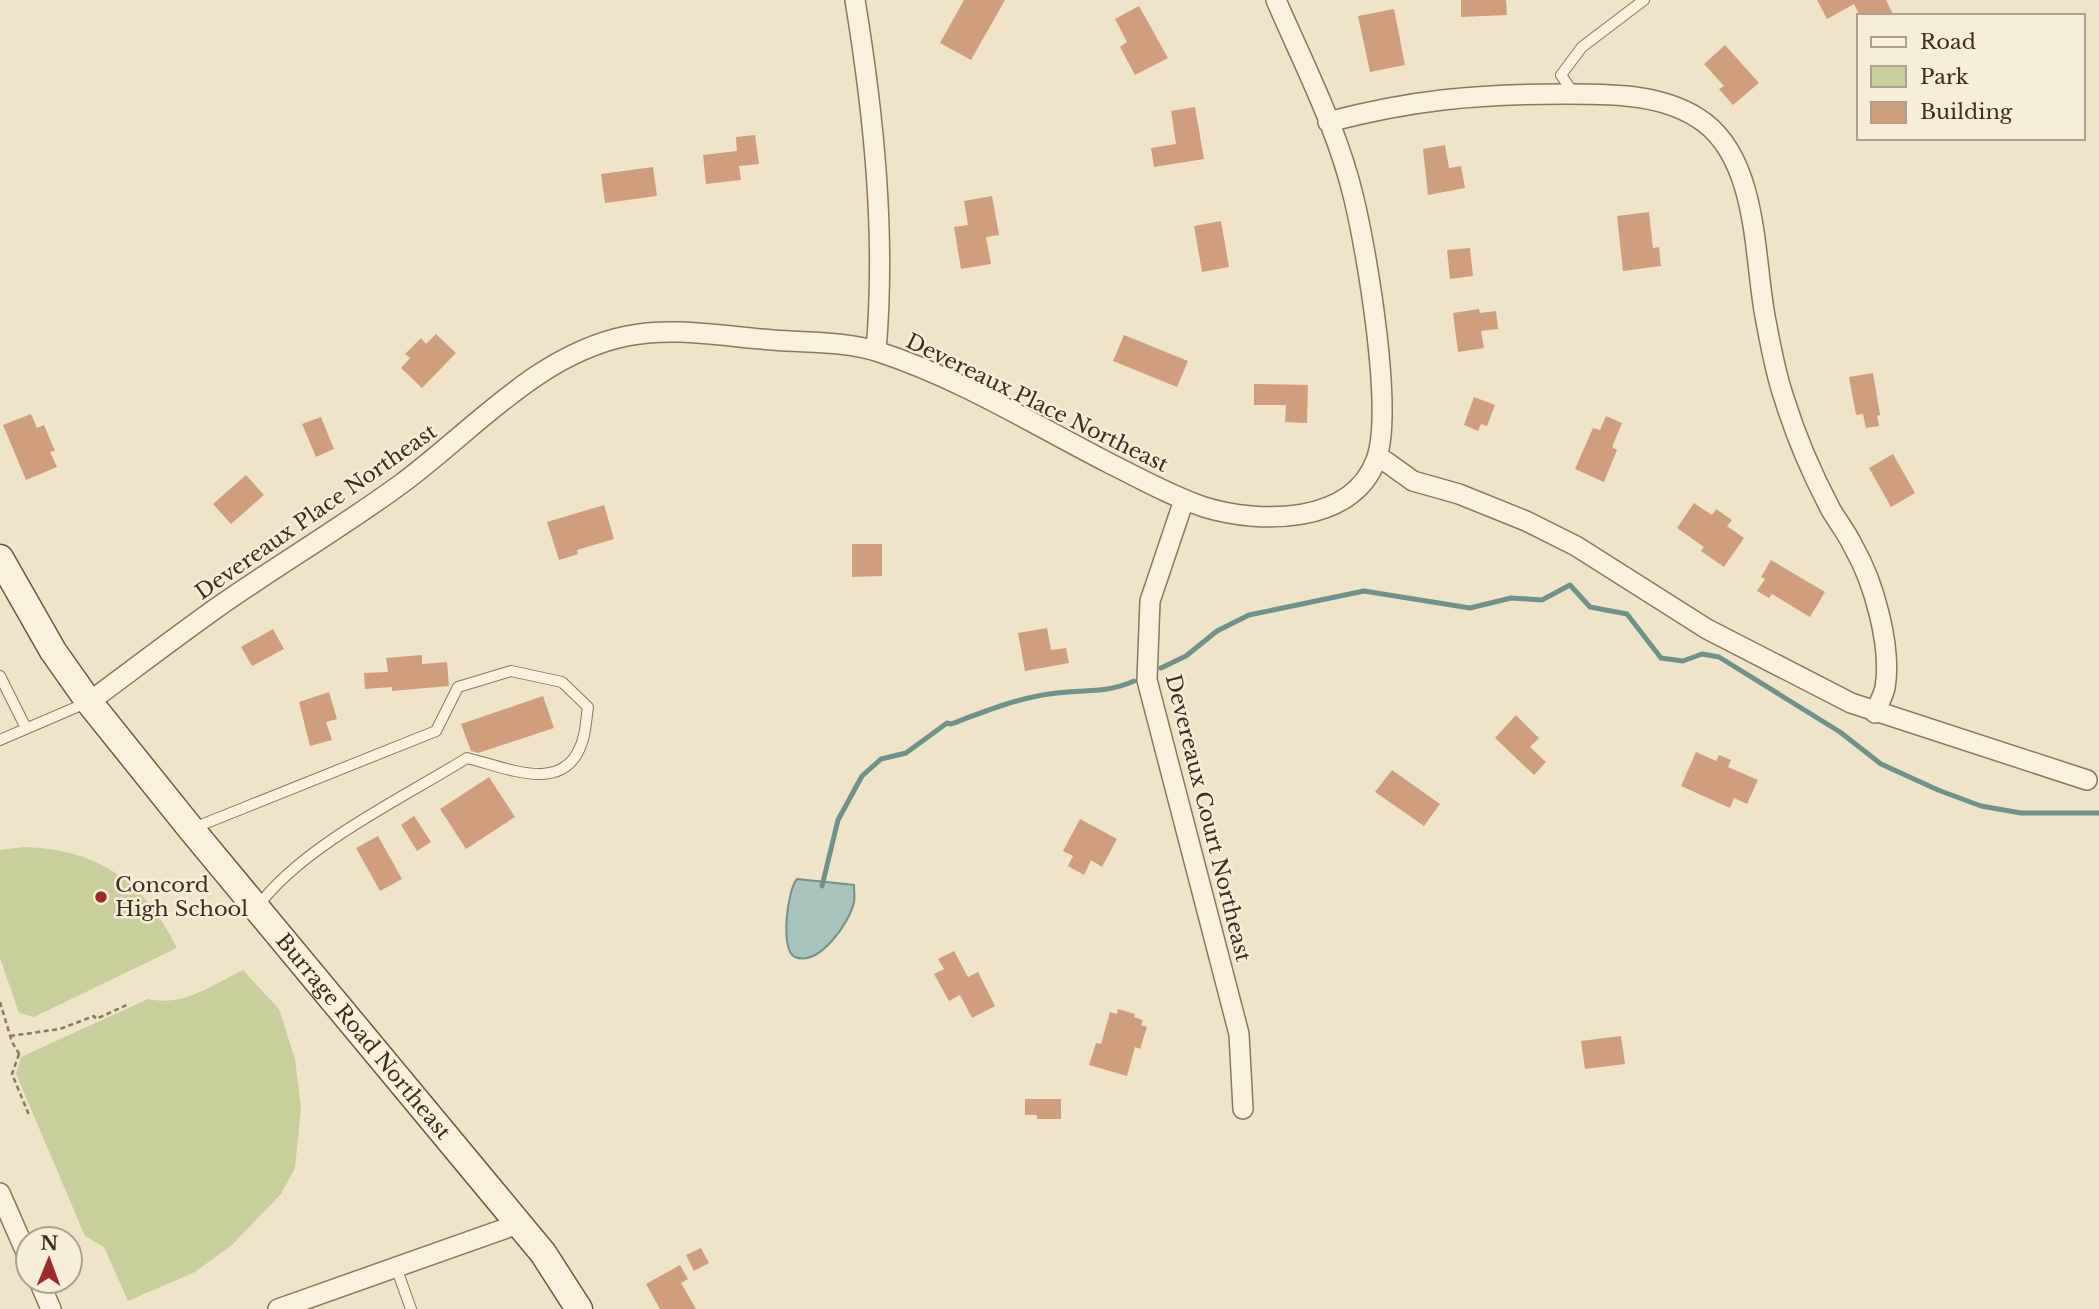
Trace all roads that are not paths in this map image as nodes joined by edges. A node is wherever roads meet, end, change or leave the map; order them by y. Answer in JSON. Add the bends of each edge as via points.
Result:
{"nodes":[{"id":1,"x":855,"y":0,"type":"edge"},
{"id":2,"x":1276,"y":0,"type":"edge"},
{"id":3,"x":1644,"y":0,"type":"edge"},
{"id":4,"x":1574,"y":94,"type":"junction"},
{"id":5,"x":1328,"y":122,"type":"junction"},
{"id":6,"x":876,"y":351,"type":"junction"},
{"id":7,"x":1378,"y":456,"type":"junction"},
{"id":8,"x":1184,"y":499,"type":"junction"},
{"id":9,"x":0,"y":558,"type":"edge"},
{"id":10,"x":0,"y":676,"type":"edge"},
{"id":11,"x":89,"y":702,"type":"junction"},
{"id":12,"x":1875,"y":713,"type":"junction"},
{"id":13,"x":26,"y":728,"type":"junction"},
{"id":14,"x":0,"y":740,"type":"edge"},
{"id":15,"x":2087,"y":780,"type":"dead end"},
{"id":16,"x":191,"y":829,"type":"junction"},
{"id":17,"x":256,"y":908,"type":"junction"},
{"id":18,"x":1244,"y":1109,"type":"dead end"},
{"id":19,"x":1,"y":1198,"type":"edge"},
{"id":20,"x":518,"y":1224,"type":"junction"},
{"id":21,"x":14,"y":1226,"type":"edge"},
{"id":22,"x":396,"y":1266,"type":"junction"},
{"id":23,"x":278,"y":1309,"type":"edge"},
{"id":24,"x":411,"y":1309,"type":"edge"},
{"id":25,"x":579,"y":1309,"type":"edge"}],
"edges":[{"from":1,"to":6,"type":"street","via":[[870,91],[880,246]]},
{"from":2,"to":5,"type":"street","name":"Devereaux Place Northeast"},
{"from":3,"to":4,"type":"lane","via":[[1581,47],[1561,75]]},
{"from":4,"to":5,"type":"street","via":[[1443,98]]},
{"from":4,"to":12,"type":"street","via":[[1630,96],[1664,103],[1705,123],[1728,151],[1751,214],[1783,397],[1803,453],[1854,547],[1878,610],[1885,690]]},
{"from":5,"to":7,"type":"street","name":"Devereaux Place Northeast","via":[[1354,199],[1370,285],[1383,417]]},
{"from":6,"to":8,"type":"street","name":"Devereaux Place Northeast","via":[[940,376]]},
{"from":6,"to":11,"type":"street","name":"Devereaux Place Northeast","via":[[848,345],[641,333],[597,345],[545,370],[398,486]]},
{"from":7,"to":8,"type":"street","name":"Devereaux Place Northeast","via":[[1363,482],[1332,506],[1302,515],[1244,516]]},
{"from":7,"to":12,"type":"street","via":[[1413,481],[1459,494],[1576,546],[1707,629]]},
{"from":8,"to":18,"type":"street","name":"Devereaux Court Northeast","via":[[1150,601],[1147,680],[1239,1034]]},
{"from":9,"to":11,"type":"street","name":"Burrage Road Northeast","via":[[53,651]]},
{"from":10,"to":13,"type":"lane"},
{"from":11,"to":13,"type":"lane"},
{"from":11,"to":16,"type":"street","name":"Burrage Road Northeast"},
{"from":12,"to":15,"type":"street"},
{"from":13,"to":14,"type":"lane"},
{"from":16,"to":17,"type":"street","name":"Burrage Road Northeast"},
{"from":16,"to":17,"type":"lane","via":[[436,731],[458,687],[511,671],[562,682],[588,707],[581,745],[568,768],[545,776],[467,758],[334,840],[275,884]]},
{"from":17,"to":20,"type":"street","name":"Burrage Road Northeast"},
{"from":19,"to":21,"type":"street"},
{"from":20,"to":22,"type":"street"},
{"from":20,"to":25,"type":"street","name":"Burrage Road Northeast"},
{"from":22,"to":23,"type":"street"},
{"from":22,"to":24,"type":"lane"}]}
